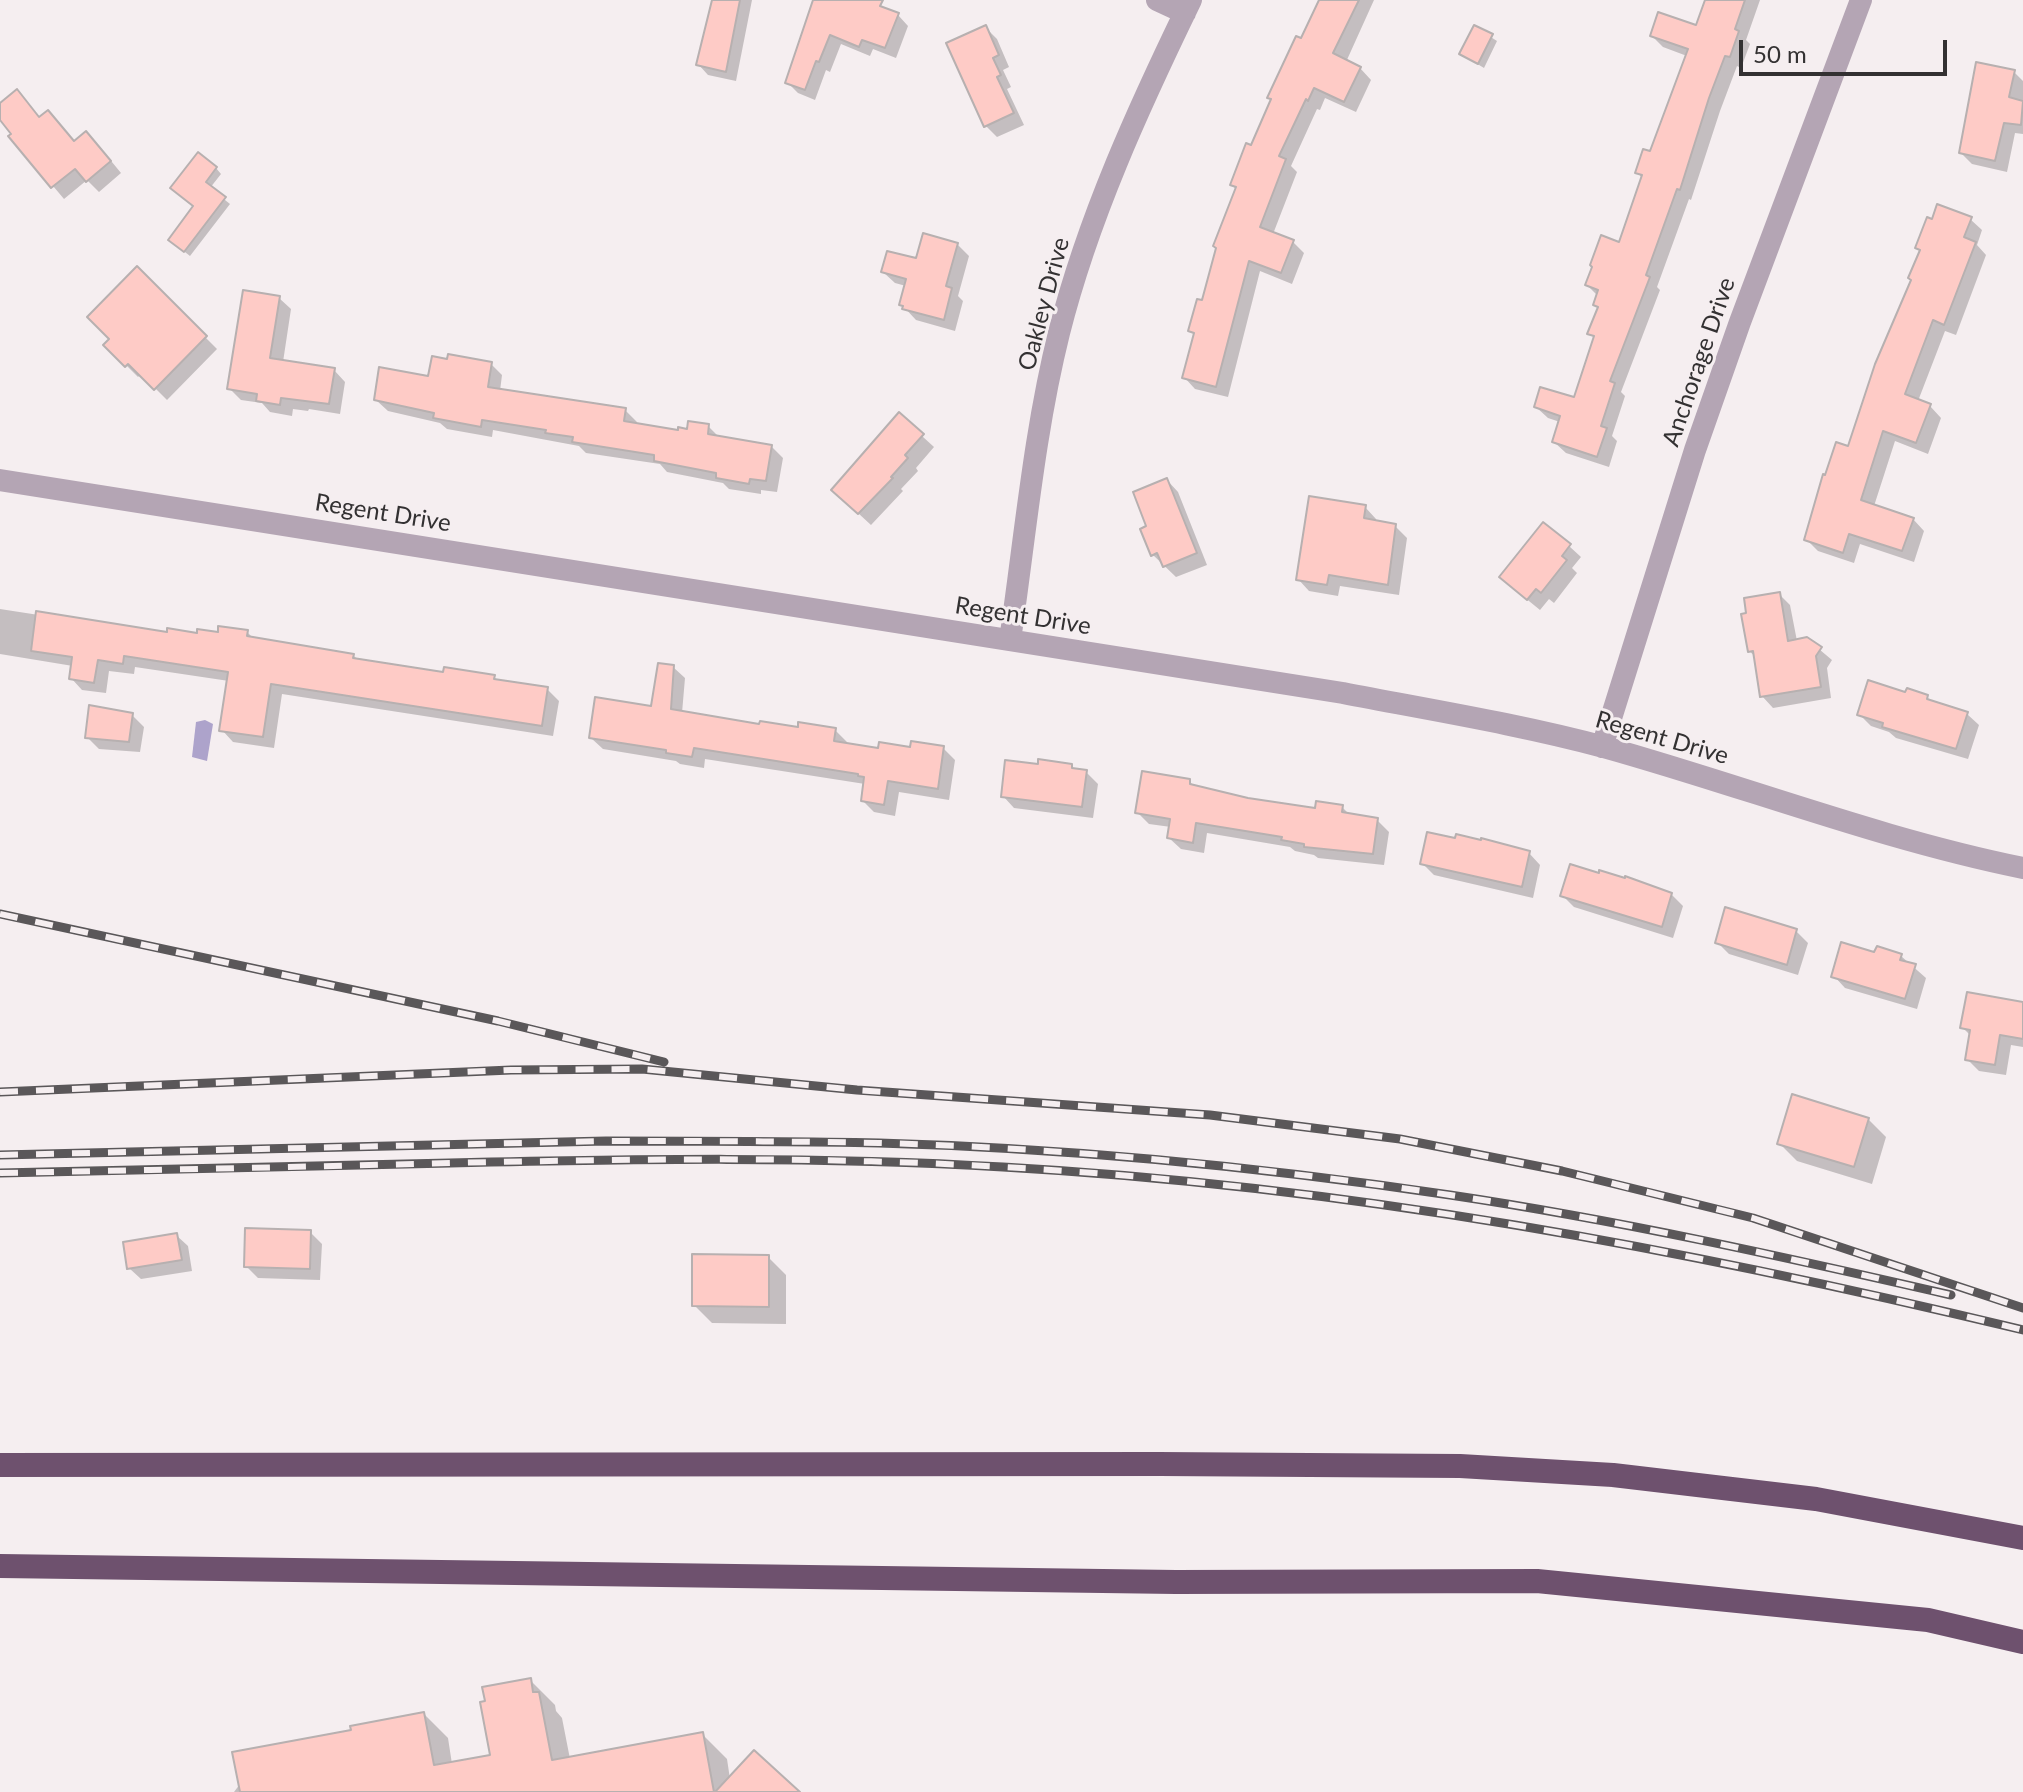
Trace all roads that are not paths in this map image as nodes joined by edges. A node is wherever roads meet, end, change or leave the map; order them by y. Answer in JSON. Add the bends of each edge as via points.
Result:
{"nodes":[{"id":1,"x":1157,"y":0,"type":"edge"},
{"id":2,"x":1861,"y":0,"type":"edge"},
{"id":3,"x":1188,"y":7,"type":"edge"},
{"id":4,"x":0,"y":480,"type":"edge"},
{"id":5,"x":1010,"y":640,"type":"junction"},
{"id":6,"x":1602,"y":747,"type":"junction"},
{"id":7,"x":2023,"y":868,"type":"edge"},
{"id":8,"x":0,"y":1465,"type":"edge"},
{"id":9,"x":2023,"y":1538,"type":"edge"},
{"id":10,"x":0,"y":1566,"type":"edge"},
{"id":11,"x":2023,"y":1642,"type":"edge"}],
"edges":[{"from":1,"to":3,"type":"street"},
{"from":2,"to":6,"type":"street","name":"Anchorage Drive","via":[[1695,450]]},
{"from":3,"to":5,"type":"street","name":"Oakley Drive","via":[[1104,196],[1062,320]]},
{"from":4,"to":5,"type":"street","name":"Regent Drive"},
{"from":5,"to":6,"type":"street","name":"Regent Drive","via":[[1343,693]]},
{"from":6,"to":7,"type":"street","name":"Regent Drive","via":[[1921,843]]},
{"from":8,"to":9,"type":"highway","via":[[1460,1466],[1613,1475],[1801,1497]]},
{"from":10,"to":11,"type":"highway","via":[[1176,1582],[1537,1581],[1928,1620]]}]}
